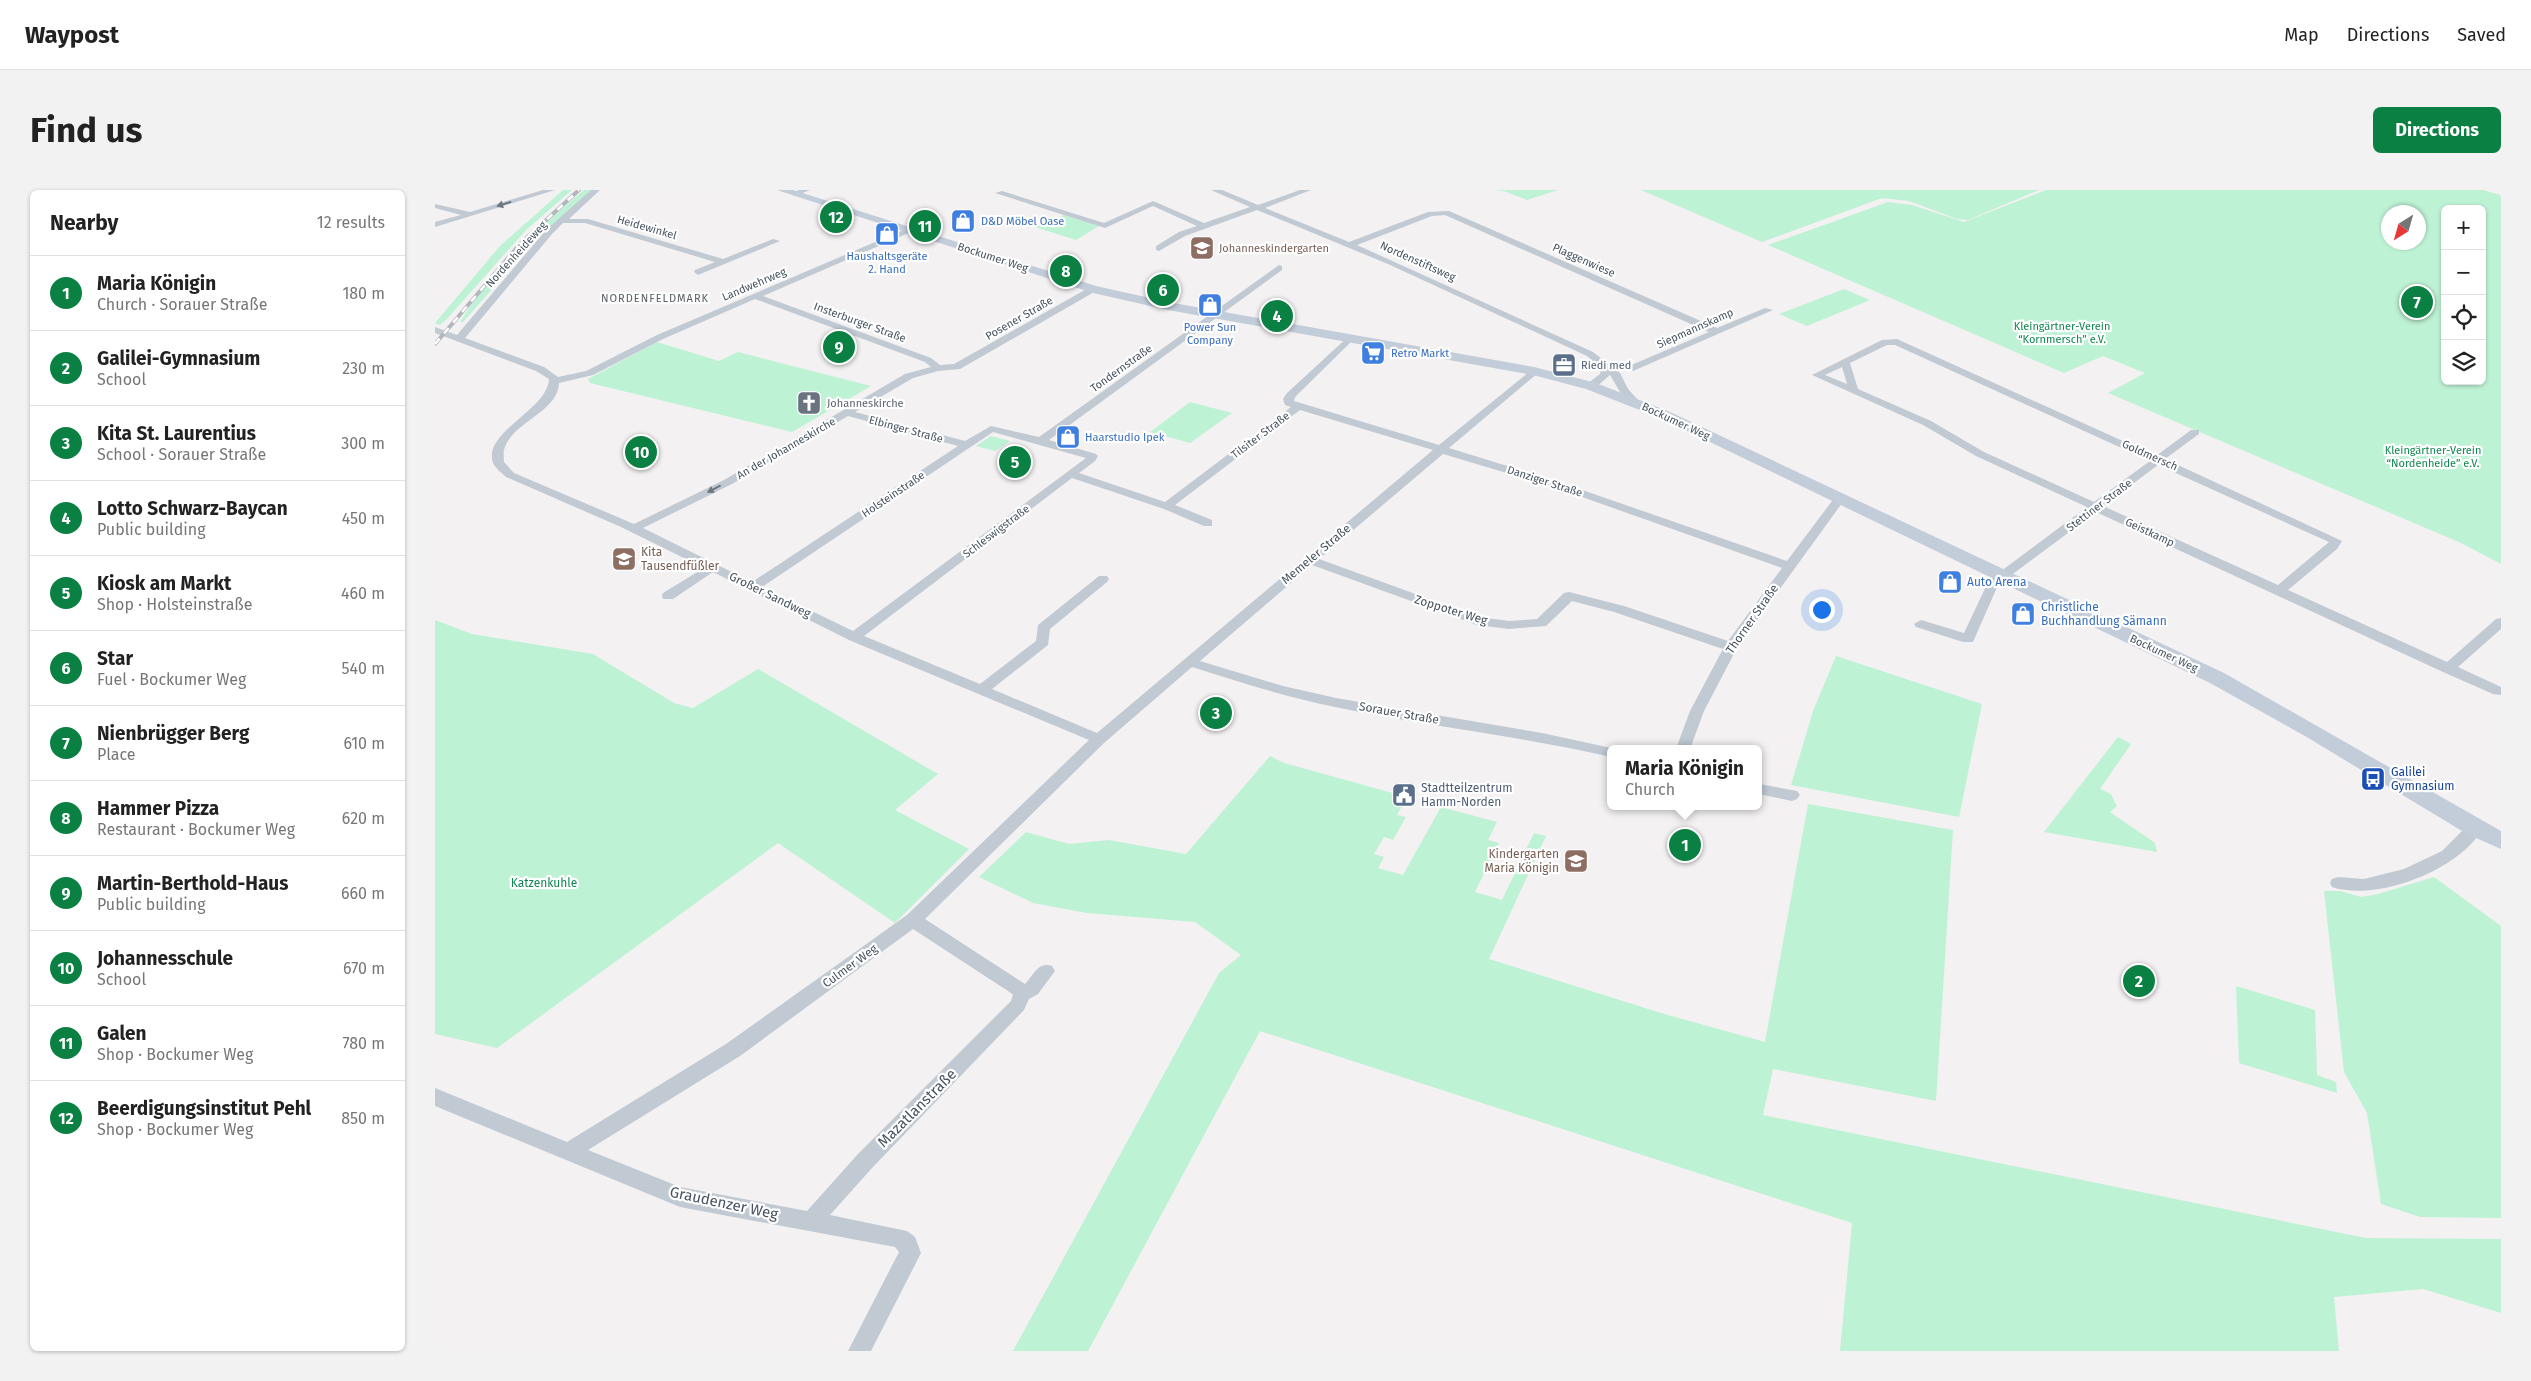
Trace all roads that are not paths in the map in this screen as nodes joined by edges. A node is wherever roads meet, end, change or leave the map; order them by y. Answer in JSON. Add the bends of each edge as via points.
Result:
{"nodes":[{"id":1,"x":551,"y":190,"type":"edge"},
{"id":2,"x":596,"y":190,"type":"edge"},
{"id":3,"x":782,"y":190,"type":"edge"},
{"id":4,"x":1007,"y":190,"type":"edge"},
{"id":5,"x":1215,"y":190,"type":"edge"},
{"id":6,"x":1307,"y":190,"type":"edge"},
{"id":7,"x":801,"y":192,"type":"edge"},
{"id":8,"x":435,"y":206,"type":"edge"},
{"id":9,"x":1258,"y":207,"type":"junction"},
{"id":10,"x":1449,"y":207,"type":"dead end"},
{"id":11,"x":1441,"y":213,"type":"junction"},
{"id":12,"x":469,"y":214,"type":"junction"},
{"id":13,"x":562,"y":221,"type":"junction"},
{"id":14,"x":435,"y":225,"type":"edge"},
{"id":15,"x":1203,"y":226,"type":"junction"},
{"id":16,"x":908,"y":230,"type":"junction"},
{"id":17,"x":776,"y":241,"type":"dead end"},
{"id":18,"x":1349,"y":245,"type":"junction"},
{"id":19,"x":1159,"y":248,"type":"dead end"},
{"id":20,"x":725,"y":262,"type":"junction"},
{"id":21,"x":1279,"y":268,"type":"dead end"},
{"id":22,"x":698,"y":272,"type":"dead end"},
{"id":23,"x":1093,"y":289,"type":"junction"},
{"id":24,"x":755,"y":296,"type":"junction"},
{"id":25,"x":1768,"y":310,"type":"dead end"},
{"id":26,"x":1213,"y":314,"type":"junction"},
{"id":27,"x":435,"y":330,"type":"edge"},
{"id":28,"x":1717,"y":332,"type":"junction"},
{"id":29,"x":1350,"y":338,"type":"junction"},
{"id":30,"x":459,"y":339,"type":"junction"},
{"id":31,"x":1893,"y":342,"type":"joint"},
{"id":32,"x":1845,"y":362,"type":"junction"},
{"id":33,"x":1606,"y":367,"type":"junction"},
{"id":34,"x":938,"y":368,"type":"junction"},
{"id":35,"x":1633,"y":368,"type":"dead end"},
{"id":36,"x":1534,"y":371,"type":"junction"},
{"id":37,"x":555,"y":381,"type":"junction"},
{"id":38,"x":1591,"y":386,"type":"junction"},
{"id":39,"x":1854,"y":392,"type":"junction"},
{"id":40,"x":1635,"y":402,"type":"junction"},
{"id":41,"x":1297,"y":407,"type":"junction"},
{"id":42,"x":847,"y":413,"type":"junction"},
{"id":43,"x":2195,"y":432,"type":"dead end"},
{"id":44,"x":1041,"y":441,"type":"junction"},
{"id":45,"x":966,"y":445,"type":"junction"},
{"id":46,"x":1440,"y":449,"type":"junction"},
{"id":47,"x":2159,"y":459,"type":"junction"},
{"id":48,"x":1071,"y":474,"type":"junction"},
{"id":49,"x":1839,"y":499,"type":"junction"},
{"id":50,"x":1167,"y":506,"type":"junction"},
{"id":51,"x":2096,"y":507,"type":"junction"},
{"id":52,"x":1208,"y":523,"type":"dead end"},
{"id":53,"x":634,"y":528,"type":"junction"},
{"id":54,"x":1309,"y":560,"type":"junction"},
{"id":55,"x":1789,"y":566,"type":"junction"},
{"id":56,"x":713,"y":567,"type":"junction"},
{"id":57,"x":2002,"y":576,"type":"junction"},
{"id":58,"x":1103,"y":579,"type":"dead end"},
{"id":59,"x":753,"y":587,"type":"junction"},
{"id":60,"x":2279,"y":591,"type":"junction"},
{"id":61,"x":668,"y":596,"type":"dead end"},
{"id":62,"x":2501,"y":622,"type":"edge"},
{"id":63,"x":1921,"y":624,"type":"dead end"},
{"id":64,"x":854,"y":637,"type":"junction"},
{"id":65,"x":1731,"y":647,"type":"junction"},
{"id":66,"x":1190,"y":662,"type":"junction"},
{"id":67,"x":2448,"y":669,"type":"junction"},
{"id":68,"x":981,"y":691,"type":"junction"},
{"id":69,"x":2498,"y":691,"type":"dead end"},
{"id":70,"x":1099,"y":739,"type":"junction"},
{"id":71,"x":1684,"y":745,"type":"edge"},
{"id":72,"x":1607,"y":751,"type":"edge"},
{"id":73,"x":1762,"y":790,"type":"edge"},
{"id":74,"x":1792,"y":795,"type":"dead end"},
{"id":75,"x":2475,"y":828,"type":"junction"},
{"id":76,"x":2501,"y":841,"type":"edge"},
{"id":77,"x":2338,"y":883,"type":"dead end"},
{"id":78,"x":913,"y":920,"type":"junction"},
{"id":79,"x":1046,"y":971,"type":"dead end"},
{"id":80,"x":1022,"y":994,"type":"junction"},
{"id":81,"x":435,"y":1097,"type":"edge"},
{"id":82,"x":567,"y":1152,"type":"junction"},
{"id":83,"x":811,"y":1221,"type":"junction"},
{"id":84,"x":859,"y":1351,"type":"edge"}],
"edges":[{"from":1,"to":12,"type":"street","one_way":true},
{"from":2,"to":13,"type":"street","name":"Nordenheideweg"},
{"from":3,"to":7,"type":"main road","name":"Bockumer Weg"},
{"from":4,"to":15,"type":"street","via":[[999,193],[1105,226],[1153,203]]},
{"from":5,"to":9,"type":"street","name":"Nordenstiftsweg"},
{"from":6,"to":9,"type":"street"},
{"from":7,"to":16,"type":"main road","name":"Bockumer Weg"},
{"from":8,"to":12,"type":"street"},
{"from":9,"to":15,"type":"street"},
{"from":9,"to":18,"type":"street","name":"Nordenstiftsweg"},
{"from":10,"to":11,"type":"street","via":[[1442,209]]},
{"from":11,"to":18,"type":"street"},
{"from":11,"to":28,"type":"street","name":"Plaggenwiese","via":[[1476,224]]},
{"from":12,"to":14,"type":"street"},
{"from":13,"to":20,"type":"street","name":"Heidewinkel","via":[[585,221]]},
{"from":13,"to":30,"type":"street","name":"Nordenheideweg","via":[[533,250]]},
{"from":15,"to":19,"type":"street"},
{"from":16,"to":23,"type":"main road","name":"Bockumer Weg"},
{"from":16,"to":24,"type":"street","name":"Landwehrweg"},
{"from":17,"to":20,"type":"street"},
{"from":18,"to":33,"type":"street","name":"Nordenstiftsweg","via":[[1590,354]]},
{"from":20,"to":22,"type":"street"},
{"from":21,"to":26,"type":"street","name":"Tondernstraße"},
{"from":23,"to":26,"type":"main road","name":"Bockumer Weg"},
{"from":23,"to":34,"type":"street","name":"Posener Straße","via":[[956,367]]},
{"from":24,"to":34,"type":"street","name":"Insterburger Straße","via":[[929,360]]},
{"from":24,"to":37,"type":"street","name":"Landwehrweg","via":[[660,337],[589,373]]},
{"from":25,"to":28,"type":"street","name":"Siepmannskamp"},
{"from":26,"to":29,"type":"main road","name":"Bockumer Weg"},
{"from":26,"to":44,"type":"street","name":"Tondernstraße"},
{"from":27,"to":30,"type":"street"},
{"from":28,"to":35,"type":"street","name":"Siepmannskamp"},
{"from":29,"to":36,"type":"main road","name":"Bockumer Weg"},
{"from":29,"to":41,"type":"street","name":"Tilsiter Straße","via":[[1291,395],[1288,401]]},
{"from":30,"to":37,"type":"street","via":[[540,369]]},
{"from":31,"to":32,"type":"street","name":"Geistkamp","via":[[1885,342]]},
{"from":31,"to":47,"type":"street","name":"Goldmersch","via":[[1904,344]]},
{"from":32,"to":39,"type":"street"},
{"from":32,"to":39,"type":"street","name":"Geistkamp","via":[[1817,375]]},
{"from":33,"to":38,"type":"street","via":[[1605,375]]},
{"from":33,"to":40,"type":"street","name":"Nordenstiftsweg","via":[[1616,375]]},
{"from":34,"to":42,"type":"street","name":"An der Johanneskirche","via":[[909,376]]},
{"from":36,"to":38,"type":"main road","name":"Bockumer Weg"},
{"from":36,"to":46,"type":"street","name":"Memeler Straße"},
{"from":37,"to":53,"type":"street","name":"Großer Sandweg","via":[[551,395],[504,440],[498,454],[501,465],[510,475]]},
{"from":38,"to":40,"type":"main road","name":"Bockumer Weg"},
{"from":39,"to":51,"type":"street","name":"Geistkamp","via":[[1927,423],[1980,454]]},
{"from":40,"to":49,"type":"main road","name":"Bockumer Weg"},
{"from":41,"to":46,"type":"street","name":"Danziger Straße"},
{"from":41,"to":50,"type":"street","name":"Tilsiter Straße"},
{"from":42,"to":45,"type":"street","name":"Elbinger Straße"},
{"from":42,"to":53,"type":"street","name":"An der Johanneskirche","one_way":true,"via":[[721,485]]},
{"from":43,"to":47,"type":"street","name":"Stettiner Straße"},
{"from":44,"to":45,"type":"street","name":"Holsteinstraße","via":[[994,429]]},
{"from":44,"to":48,"type":"street","name":"Schleswigstraße","via":[[1092,456]]},
{"from":45,"to":59,"type":"street","name":"Holsteinstraße"},
{"from":46,"to":54,"type":"street","name":"Memeler Straße"},
{"from":46,"to":55,"type":"street","name":"Danziger Straße","via":[[1557,485]]},
{"from":47,"to":51,"type":"street","name":"Stettiner Straße"},
{"from":47,"to":60,"type":"street","name":"Goldmersch","via":[[2336,541]]},
{"from":48,"to":50,"type":"street"},
{"from":48,"to":64,"type":"street","name":"Schleswigstraße"},
{"from":49,"to":55,"type":"street","name":"Thorner Straße"},
{"from":49,"to":57,"type":"main road","name":"Bockumer Weg"},
{"from":50,"to":52,"type":"street"},
{"from":51,"to":57,"type":"street","name":"Stettiner Straße"},
{"from":51,"to":60,"type":"street","name":"Geistkamp"},
{"from":53,"to":56,"type":"street","name":"Großer Sandweg"},
{"from":54,"to":65,"type":"street","name":"Zoppoter Weg","via":[[1477,621],[1509,625],[1541,623],[1569,596],[1619,609]]},
{"from":54,"to":66,"type":"street","name":"Memeler Straße"},
{"from":55,"to":65,"type":"street","name":"Thorner Straße"},
{"from":56,"to":59,"type":"street","name":"Großer Sandweg"},
{"from":56,"to":61,"type":"street"},
{"from":57,"to":63,"type":"street","name":"Stettiner Straße","via":[[1993,583],[1968,639]]},
{"from":57,"to":75,"type":"main road","name":"Bockumer Weg","via":[[2251,696]]},
{"from":58,"to":68,"type":"street","via":[[1043,628],[1043,642]]},
{"from":59,"to":64,"type":"street","name":"Großer Sandweg"},
{"from":60,"to":67,"type":"street","name":"Geistkamp"},
{"from":62,"to":67,"type":"street"},
{"from":64,"to":68,"type":"street","name":"Großer Sandweg"},
{"from":65,"to":71,"type":"street","name":"Thorner Straße","via":[[1697,711]]},
{"from":66,"to":70,"type":"street","name":"Memeler Straße"},
{"from":66,"to":72,"type":"street","name":"Sorauer Straße","via":[[1336,703]]},
{"from":67,"to":69,"type":"street","name":"Geistkamp"},
{"from":68,"to":70,"type":"street","name":"Großer Sandweg"},
{"from":70,"to":78,"type":"street","name":"Culmer Weg"},
{"from":73,"to":74,"type":"street"},
{"from":75,"to":76,"type":"main road","name":"Bockumer Weg"},
{"from":75,"to":77,"type":"street","via":[[2449,855],[2401,876],[2357,887]]},
{"from":78,"to":80,"type":"street"},
{"from":78,"to":82,"type":"street","name":"Culmer Weg","via":[[733,1050]]},
{"from":79,"to":80,"type":"street","name":"Mazatlanstraße","via":[[1031,989]]},
{"from":80,"to":83,"type":"street","name":"Mazatlanstraße","via":[[1018,1005],[865,1161]]},
{"from":81,"to":82,"type":"street","name":"Graudenzer Weg"},
{"from":82,"to":83,"type":"street","name":"Graudenzer Weg","via":[[680,1197]]},
{"from":83,"to":84,"type":"street","name":"Graudenzer Weg","via":[[900,1238],[908,1244],[910,1253]]}]}
